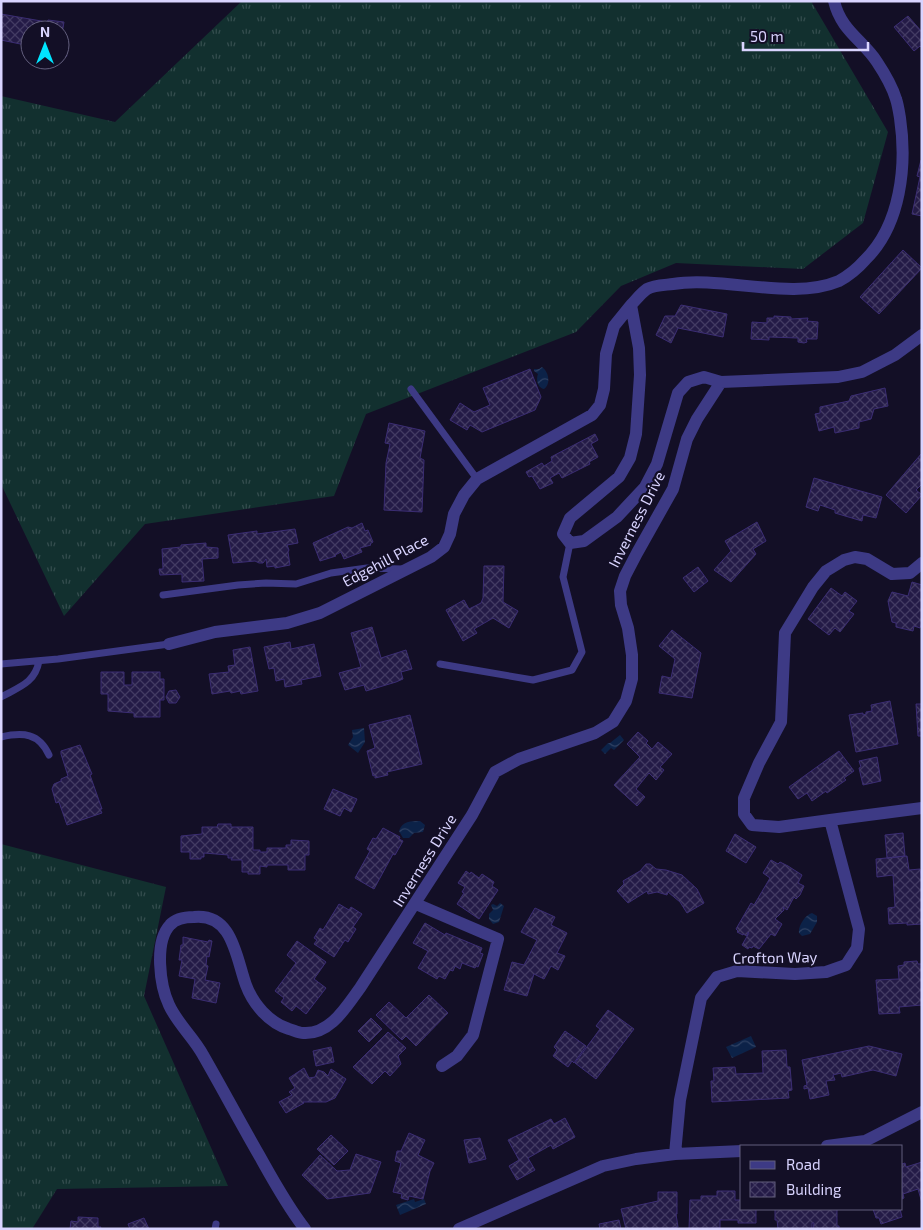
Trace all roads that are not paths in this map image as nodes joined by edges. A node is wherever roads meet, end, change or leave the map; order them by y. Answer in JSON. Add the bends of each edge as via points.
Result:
{"nodes":[{"id":1,"x":834,"y":1,"type":"edge"},
{"id":2,"x":631,"y":305,"type":"junction"},
{"id":3,"x":922,"y":335,"type":"edge"},
{"id":4,"x":721,"y":382,"type":"junction"},
{"id":5,"x":411,"y":389,"type":"dead end"},
{"id":6,"x":477,"y":479,"type":"junction"},
{"id":7,"x":570,"y":543,"type":"junction"},
{"id":8,"x":922,"y":563,"type":"edge"},
{"id":9,"x":408,"y":569,"type":"junction"},
{"id":10,"x":163,"y":596,"type":"dead end"},
{"id":11,"x":169,"y":644,"type":"joint"},
{"id":12,"x":39,"y":661,"type":"junction"},
{"id":13,"x":1,"y":664,"type":"edge"},
{"id":14,"x":440,"y":664,"type":"dead end"},
{"id":15,"x":1,"y":697,"type":"edge"},
{"id":16,"x":1,"y":737,"type":"edge"},
{"id":17,"x":49,"y":755,"type":"dead end"},
{"id":18,"x":922,"y":808,"type":"edge"},
{"id":19,"x":831,"y":825,"type":"junction"},
{"id":20,"x":416,"y":904,"type":"junction"},
{"id":21,"x":442,"y":1066,"type":"dead end"},
{"id":22,"x":922,"y":1112,"type":"edge"},
{"id":23,"x":835,"y":1145,"type":"edge"},
{"id":24,"x":740,"y":1151,"type":"edge"},
{"id":25,"x":675,"y":1154,"type":"junction"},
{"id":26,"x":305,"y":1229,"type":"edge"},
{"id":27,"x":459,"y":1229,"type":"edge"}],
"edges":[{"from":1,"to":2,"type":"street","via":[[837,12],[853,36],[876,59],[897,100],[902,137],[895,208],[884,235],[870,256],[839,280],[817,287],[682,282],[648,289]]},
{"from":2,"to":6,"type":"street","name":"Edgehill Place","via":[[614,326],[606,354],[604,389],[600,405],[592,415]]},
{"from":2,"to":7,"type":"street","via":[[639,348],[640,376],[636,434],[630,458],[619,477],[570,518],[563,534]]},
{"from":3,"to":4,"type":"street","via":[[895,355],[854,374]]},
{"from":4,"to":7,"type":"street","name":"Inverness Drive","via":[[704,377],[688,382],[678,393],[657,464],[645,487],[617,516],[584,541]]},
{"from":4,"to":20,"type":"street","name":"Inverness Drive","via":[[687,439],[673,489],[641,545],[620,591],[632,654],[632,678],[626,701],[613,722],[595,733],[519,759],[495,772]]},
{"from":5,"to":6,"type":"lane"},
{"from":6,"to":9,"type":"street","name":"Edgehill Place","via":[[454,514],[444,547]]},
{"from":7,"to":14,"type":"lane","via":[[563,577],[582,652],[572,670],[533,680]]},
{"from":8,"to":19,"type":"street","via":[[910,573],[892,574],[867,559],[854,557],[844,560],[826,571],[785,633],[781,722],[744,798],[744,814],[752,825]]},
{"from":9,"to":10,"type":"lane","via":[[368,568],[332,573],[296,584],[238,585]]},
{"from":9,"to":11,"type":"street","name":"Edgehill Place","via":[[320,613],[287,623],[215,632]]},
{"from":11,"to":12,"type":"lane"},
{"from":12,"to":13,"type":"lane"},
{"from":12,"to":15,"type":"lane","via":[[38,671],[30,681]]},
{"from":16,"to":17,"type":"lane","via":[[25,734],[38,740]]},
{"from":18,"to":19,"type":"street"},
{"from":19,"to":25,"type":"street","name":"Crofton Way","via":[[859,929],[857,948],[846,965],[826,972],[737,971],[717,977],[701,998],[680,1100]]},
{"from":20,"to":21,"type":"street","via":[[498,939],[474,1035],[457,1056]]},
{"from":20,"to":26,"type":"street","name":"Inverness Drive","via":[[341,1014],[323,1030],[303,1034],[278,1026],[262,1012],[246,986],[238,957],[219,922],[201,916],[181,918],[169,926],[162,943],[159,961],[169,1006],[202,1052],[272,1178]]},
{"from":22,"to":23,"type":"street","via":[[865,1141]]},
{"from":24,"to":25,"type":"street"},
{"from":25,"to":27,"type":"street","via":[[603,1166]]}]}
